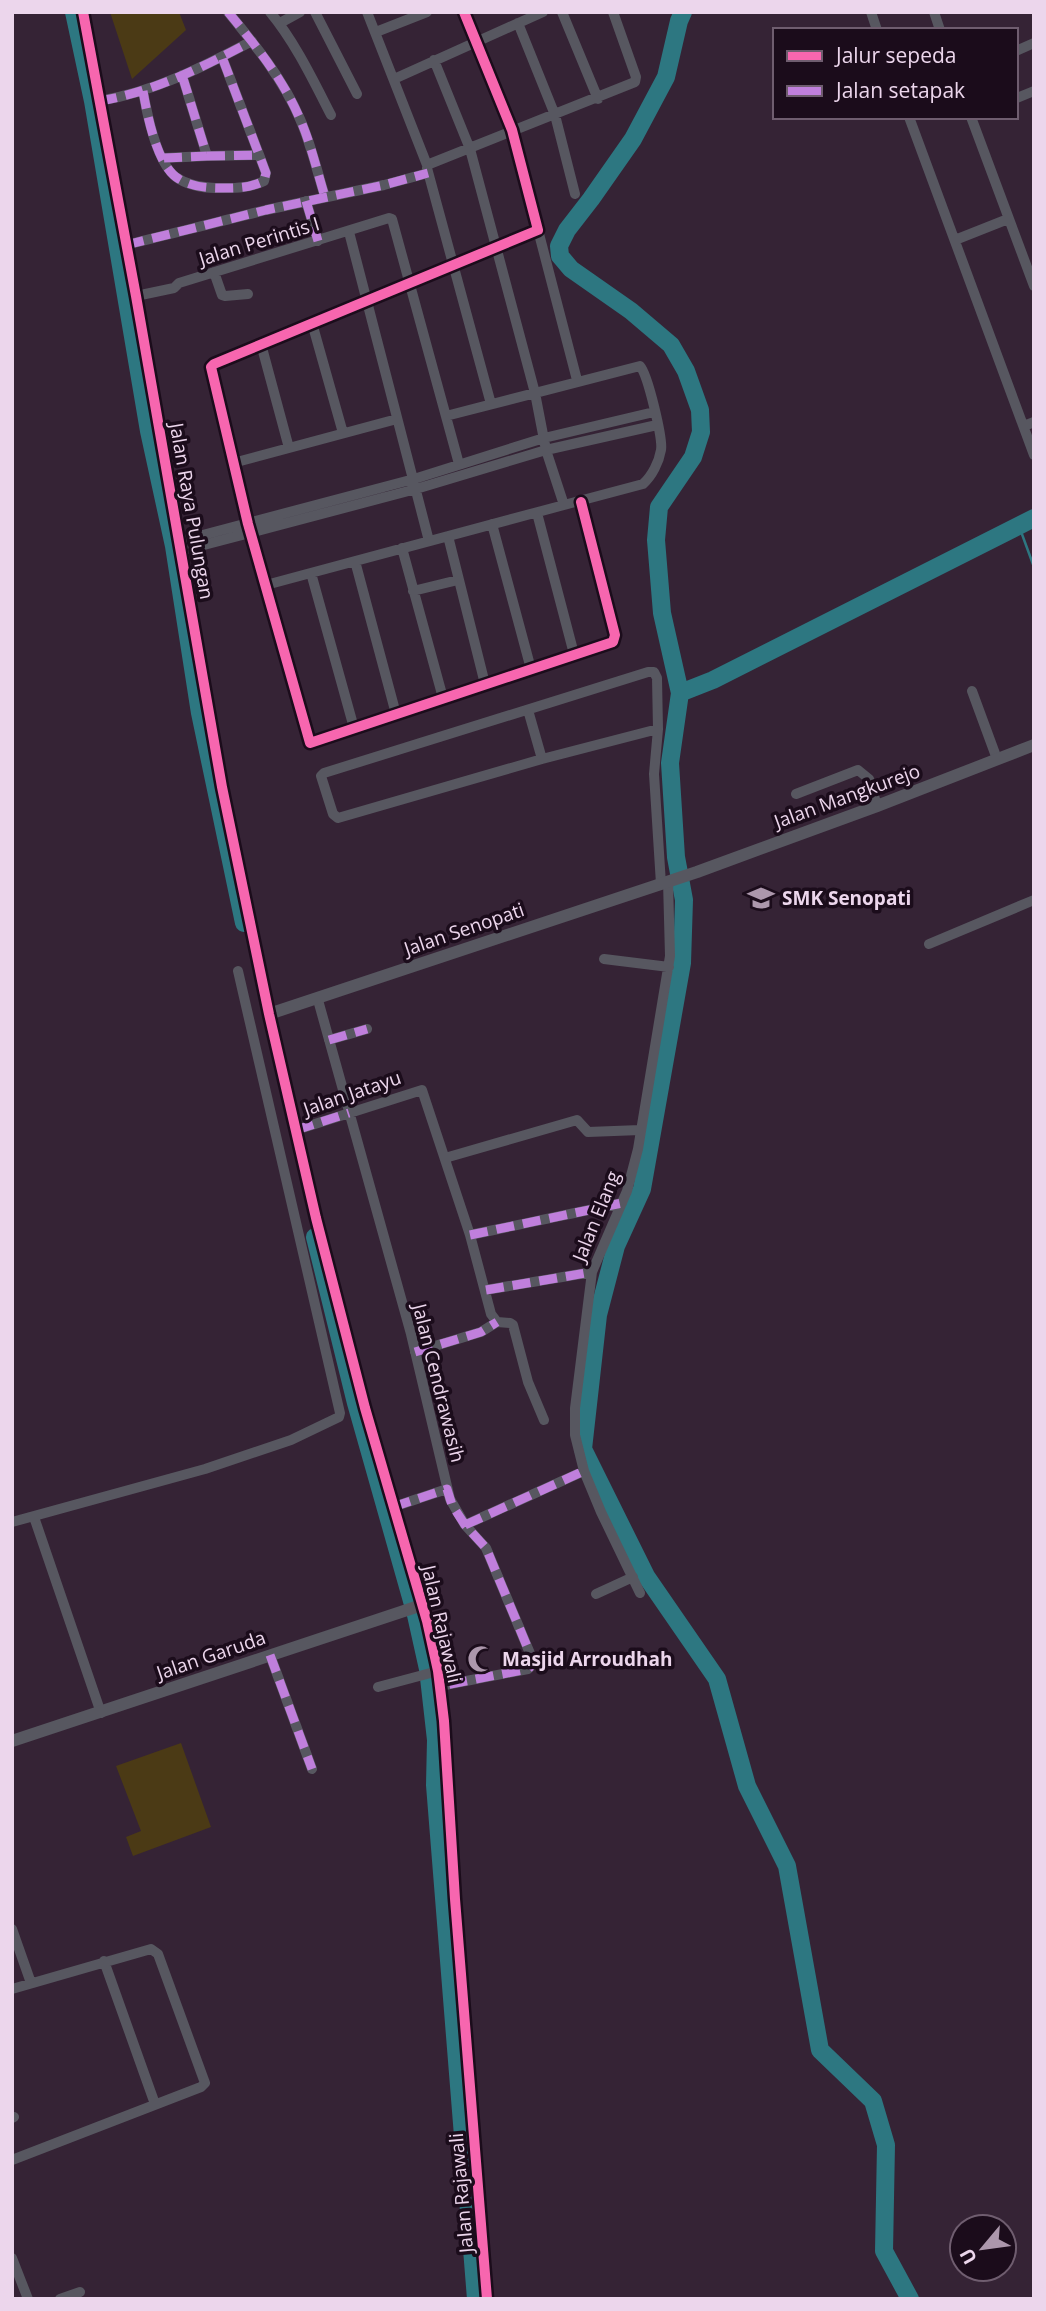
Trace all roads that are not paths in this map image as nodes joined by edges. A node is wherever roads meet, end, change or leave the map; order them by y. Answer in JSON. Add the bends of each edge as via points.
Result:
{"nodes":[{"id":1,"x":83,"y":12,"type":"edge"},
{"id":2,"x":228,"y":12,"type":"edge"},
{"id":3,"x":270,"y":12,"type":"edge"},
{"id":4,"x":300,"y":12,"type":"edge"},
{"id":5,"x":315,"y":12,"type":"edge"},
{"id":6,"x":367,"y":12,"type":"edge"},
{"id":7,"x":464,"y":12,"type":"edge"},
{"id":8,"x":543,"y":12,"type":"edge"},
{"id":9,"x":562,"y":12,"type":"edge"},
{"id":10,"x":613,"y":12,"type":"edge"},
{"id":11,"x":420,"y":13,"type":"edge"},
{"id":12,"x":280,"y":23,"type":"junction"},
{"id":13,"x":518,"y":23,"type":"junction"},
{"id":14,"x":376,"y":32,"type":"junction"},
{"id":15,"x":253,"y":41,"type":"junction"},
{"id":16,"x":475,"y":41,"type":"junction"},
{"id":17,"x":1034,"y":43,"type":"edge"},
{"id":18,"x":1018,"y":50,"type":"edge"},
{"id":19,"x":222,"y":57,"type":"junction"},
{"id":20,"x":434,"y":60,"type":"junction"},
{"id":21,"x":182,"y":75,"type":"junction"},
{"id":22,"x":394,"y":79,"type":"junction"},
{"id":23,"x":143,"y":90,"type":"junction"},
{"id":24,"x":357,"y":94,"type":"dead end"},
{"id":25,"x":598,"y":99,"type":"junction"},
{"id":26,"x":99,"y":100,"type":"junction"},
{"id":27,"x":331,"y":115,"type":"dead end"},
{"id":28,"x":555,"y":115,"type":"junction"},
{"id":29,"x":910,"y":119,"type":"edge"},
{"id":30,"x":972,"y":119,"type":"edge"},
{"id":31,"x":512,"y":130,"type":"junction"},
{"id":32,"x":470,"y":149,"type":"junction"},
{"id":33,"x":258,"y":155,"type":"junction"},
{"id":34,"x":207,"y":156,"type":"junction"},
{"id":35,"x":164,"y":158,"type":"junction"},
{"id":36,"x":427,"y":169,"type":"junction"},
{"id":37,"x":575,"y":194,"type":"dead end"},
{"id":38,"x":325,"y":197,"type":"junction"},
{"id":39,"x":306,"y":201,"type":"junction"},
{"id":40,"x":1008,"y":219,"type":"junction"},
{"id":41,"x":538,"y":229,"type":"junction"},
{"id":42,"x":349,"y":232,"type":"junction"},
{"id":43,"x":955,"y":240,"type":"junction"},
{"id":44,"x":317,"y":242,"type":"junction"},
{"id":45,"x":126,"y":245,"type":"junction"},
{"id":46,"x":495,"y":247,"type":"junction"},
{"id":47,"x":452,"y":265,"type":"junction"},
{"id":48,"x":214,"y":272,"type":"junction"},
{"id":49,"x":410,"y":282,"type":"junction"},
{"id":50,"x":1034,"y":286,"type":"edge"},
{"id":51,"x":248,"y":294,"type":"dead end"},
{"id":52,"x":136,"y":296,"type":"junction"},
{"id":53,"x":367,"y":300,"type":"junction"},
{"id":54,"x":312,"y":323,"type":"junction"},
{"id":55,"x":261,"y":344,"type":"junction"},
{"id":56,"x":577,"y":380,"type":"junction"},
{"id":57,"x":535,"y":393,"type":"junction"},
{"id":58,"x":491,"y":404,"type":"junction"},
{"id":59,"x":654,"y":412,"type":"junction"},
{"id":60,"x":446,"y":416,"type":"junction"},
{"id":61,"x":397,"y":419,"type":"junction"},
{"id":62,"x":1029,"y":424,"type":"edge"},
{"id":63,"x":657,"y":425,"type":"junction"},
{"id":64,"x":343,"y":433,"type":"junction"},
{"id":65,"x":544,"y":438,"type":"junction"},
{"id":66,"x":289,"y":447,"type":"junction"},
{"id":67,"x":546,"y":450,"type":"junction"},
{"id":68,"x":1034,"y":455,"type":"edge"},
{"id":69,"x":233,"y":463,"type":"junction"},
{"id":70,"x":459,"y":464,"type":"junction"},
{"id":71,"x":415,"y":484,"type":"junction"},
{"id":72,"x":581,"y":502,"type":"junction"},
{"id":73,"x":564,"y":505,"type":"junction"},
{"id":74,"x":537,"y":513,"type":"junction"},
{"id":75,"x":492,"y":524,"type":"junction"},
{"id":76,"x":249,"y":528,"type":"junction"},
{"id":77,"x":447,"y":536,"type":"junction"},
{"id":78,"x":429,"y":541,"type":"junction"},
{"id":79,"x":180,"y":546,"type":"junction"},
{"id":80,"x":402,"y":548,"type":"junction"},
{"id":81,"x":355,"y":561,"type":"junction"},
{"id":82,"x":311,"y":573,"type":"junction"},
{"id":83,"x":458,"y":580,"type":"junction"},
{"id":84,"x":266,"y":585,"type":"junction"},
{"id":85,"x":414,"y":591,"type":"junction"},
{"id":86,"x":574,"y":654,"type":"junction"},
{"id":87,"x":531,"y":669,"type":"junction"},
{"id":88,"x":485,"y":684,"type":"junction"},
{"id":89,"x":972,"y":691,"type":"dead end"},
{"id":90,"x":443,"y":698,"type":"junction"},
{"id":91,"x":528,"y":709,"type":"junction"},
{"id":92,"x":396,"y":714,"type":"junction"},
{"id":93,"x":354,"y":728,"type":"junction"},
{"id":94,"x":659,"y":729,"type":"junction"},
{"id":95,"x":1034,"y":745,"type":"edge"},
{"id":96,"x":542,"y":758,"type":"junction"},
{"id":97,"x":997,"y":760,"type":"junction"},
{"id":98,"x":796,"y":794,"type":"dead end"},
{"id":99,"x":877,"y":806,"type":"junction"},
{"id":100,"x":667,"y":882,"type":"junction"},
{"id":101,"x":1034,"y":900,"type":"edge"},
{"id":102,"x":929,"y":944,"type":"dead end"},
{"id":103,"x":604,"y":959,"type":"dead end"},
{"id":104,"x":669,"y":967,"type":"junction"},
{"id":105,"x":238,"y":971,"type":"dead end"},
{"id":106,"x":318,"y":1000,"type":"junction"},
{"id":107,"x":269,"y":1014,"type":"junction"},
{"id":108,"x":367,"y":1029,"type":"dead end"},
{"id":109,"x":329,"y":1040,"type":"junction"},
{"id":110,"x":349,"y":1113,"type":"junction"},
{"id":111,"x":296,"y":1130,"type":"junction"},
{"id":112,"x":640,"y":1130,"type":"junction"},
{"id":113,"x":445,"y":1158,"type":"junction"},
{"id":114,"x":622,"y":1203,"type":"junction"},
{"id":115,"x":470,"y":1235,"type":"junction"},
{"id":116,"x":592,"y":1272,"type":"junction"},
{"id":117,"x":486,"y":1290,"type":"junction"},
{"id":118,"x":497,"y":1322,"type":"junction"},
{"id":119,"x":415,"y":1352,"type":"junction"},
{"id":120,"x":544,"y":1420,"type":"dead end"},
{"id":121,"x":584,"y":1471,"type":"junction"},
{"id":122,"x":447,"y":1489,"type":"junction"},
{"id":123,"x":393,"y":1507,"type":"junction"},
{"id":124,"x":34,"y":1517,"type":"junction"},
{"id":125,"x":12,"y":1522,"type":"edge"},
{"id":126,"x":465,"y":1525,"type":"junction"},
{"id":127,"x":633,"y":1577,"type":"junction"},
{"id":128,"x":640,"y":1593,"type":"dead end"},
{"id":129,"x":596,"y":1594,"type":"dead end"},
{"id":130,"x":413,"y":1608,"type":"junction"},
{"id":131,"x":270,"y":1655,"type":"junction"},
{"id":132,"x":433,"y":1672,"type":"junction"},
{"id":133,"x":440,"y":1686,"type":"junction"},
{"id":134,"x":378,"y":1687,"type":"dead end"},
{"id":135,"x":101,"y":1713,"type":"junction"},
{"id":136,"x":12,"y":1741,"type":"edge"},
{"id":137,"x":312,"y":1769,"type":"dead end"},
{"id":138,"x":12,"y":1929,"type":"edge"},
{"id":139,"x":104,"y":1961,"type":"junction"},
{"id":140,"x":31,"y":1983,"type":"junction"},
{"id":141,"x":12,"y":1989,"type":"edge"},
{"id":142,"x":155,"y":2104,"type":"junction"},
{"id":143,"x":12,"y":2160,"type":"edge"},
{"id":144,"x":12,"y":2258,"type":"edge"},
{"id":145,"x":16,"y":2278,"type":"edge"},
{"id":146,"x":80,"y":2292,"type":"dead end"},
{"id":147,"x":28,"y":2299,"type":"edge"},
{"id":148,"x":60,"y":2299,"type":"edge"},
{"id":149,"x":487,"y":2299,"type":"edge"}],
"edges":[{"from":1,"to":26,"type":"street","name":"Jalan Raya Pulungan"},
{"from":2,"to":15,"type":"street"},
{"from":3,"to":12,"type":"street"},
{"from":4,"to":12,"type":"street"},
{"from":5,"to":24,"type":"street"},
{"from":6,"to":14,"type":"street"},
{"from":7,"to":16,"type":"street"},
{"from":8,"to":13,"type":"street"},
{"from":9,"to":25,"type":"street"},
{"from":10,"to":25,"type":"street","via":[[636,80]]},
{"from":11,"to":14,"type":"street"},
{"from":12,"to":27,"type":"street"},
{"from":13,"to":16,"type":"street"},
{"from":13,"to":28,"type":"street"},
{"from":14,"to":22,"type":"street"},
{"from":15,"to":19,"type":"street"},
{"from":15,"to":38,"type":"street","via":[[297,112]]},
{"from":16,"to":20,"type":"street"},
{"from":16,"to":31,"type":"street"},
{"from":17,"to":18,"type":"street"},
{"from":19,"to":21,"type":"street"},
{"from":19,"to":33,"type":"street"},
{"from":20,"to":22,"type":"street"},
{"from":20,"to":32,"type":"street"},
{"from":21,"to":23,"type":"street"},
{"from":21,"to":34,"type":"street"},
{"from":22,"to":36,"type":"street"},
{"from":23,"to":26,"type":"street"},
{"from":23,"to":35,"type":"street","via":[[148,119]]},
{"from":25,"to":28,"type":"street"},
{"from":26,"to":45,"type":"street","name":"Jalan Raya Pulungan"},
{"from":28,"to":31,"type":"street"},
{"from":28,"to":37,"type":"street"},
{"from":29,"to":43,"type":"street"},
{"from":30,"to":40,"type":"street"},
{"from":31,"to":32,"type":"street"},
{"from":31,"to":41,"type":"street"},
{"from":32,"to":36,"type":"street"},
{"from":32,"to":46,"type":"street"},
{"from":33,"to":34,"type":"street"},
{"from":33,"to":35,"type":"street","via":[[267,178],[254,186],[235,188],[207,188],[181,181]]},
{"from":34,"to":35,"type":"street"},
{"from":36,"to":38,"type":"street","via":[[383,185]]},
{"from":36,"to":47,"type":"street"},
{"from":38,"to":39,"type":"street"},
{"from":39,"to":44,"type":"street"},
{"from":39,"to":45,"type":"street"},
{"from":40,"to":43,"type":"street"},
{"from":40,"to":50,"type":"street"},
{"from":41,"to":46,"type":"street"},
{"from":41,"to":56,"type":"street"},
{"from":42,"to":44,"type":"street","name":"Jalan Perintis I"},
{"from":42,"to":49,"type":"street","name":"Jalan Perintis I","via":[[392,219]]},
{"from":42,"to":53,"type":"street"},
{"from":43,"to":62,"type":"street"},
{"from":44,"to":48,"type":"street","name":"Jalan Perintis I"},
{"from":45,"to":52,"type":"street","name":"Jalan Raya Pulungan"},
{"from":46,"to":47,"type":"street"},
{"from":46,"to":57,"type":"street"},
{"from":47,"to":49,"type":"street"},
{"from":47,"to":58,"type":"street"},
{"from":48,"to":51,"type":"street","via":[[222,295]]},
{"from":48,"to":52,"type":"street","name":"Jalan Perintis I","via":[[174,288]]},
{"from":49,"to":53,"type":"street"},
{"from":49,"to":60,"type":"street"},
{"from":52,"to":79,"type":"street","name":"Jalan Raya Pulungan"},
{"from":53,"to":54,"type":"street"},
{"from":53,"to":61,"type":"street"},
{"from":54,"to":55,"type":"street"},
{"from":54,"to":64,"type":"street"},
{"from":55,"to":66,"type":"street"},
{"from":55,"to":69,"type":"street","via":[[211,367]]},
{"from":56,"to":57,"type":"street"},
{"from":56,"to":59,"type":"street","via":[[640,366]]},
{"from":57,"to":58,"type":"street"},
{"from":57,"to":65,"type":"street"},
{"from":58,"to":60,"type":"street"},
{"from":59,"to":63,"type":"street"},
{"from":59,"to":65,"type":"street"},
{"from":60,"to":70,"type":"street"},
{"from":61,"to":64,"type":"street"},
{"from":61,"to":71,"type":"street"},
{"from":62,"to":68,"type":"street"},
{"from":63,"to":67,"type":"street"},
{"from":63,"to":72,"type":"street","via":[[662,448],[645,482]]},
{"from":64,"to":66,"type":"street"},
{"from":65,"to":67,"type":"street"},
{"from":65,"to":70,"type":"street"},
{"from":66,"to":69,"type":"street"},
{"from":67,"to":71,"type":"street"},
{"from":67,"to":73,"type":"street"},
{"from":69,"to":76,"type":"street"},
{"from":70,"to":71,"type":"street"},
{"from":71,"to":76,"type":"street"},
{"from":71,"to":78,"type":"street"},
{"from":72,"to":73,"type":"street"},
{"from":72,"to":86,"type":"street","via":[[615,639]]},
{"from":73,"to":74,"type":"street"},
{"from":74,"to":75,"type":"street"},
{"from":74,"to":86,"type":"street"},
{"from":75,"to":77,"type":"street"},
{"from":75,"to":87,"type":"street"},
{"from":76,"to":79,"type":"street"},
{"from":76,"to":84,"type":"street"},
{"from":77,"to":78,"type":"street"},
{"from":77,"to":83,"type":"street"},
{"from":78,"to":80,"type":"street"},
{"from":79,"to":107,"type":"street","name":"Jalan Raya Pulungan","via":[[222,787]]},
{"from":80,"to":81,"type":"street"},
{"from":80,"to":85,"type":"street"},
{"from":81,"to":82,"type":"street"},
{"from":81,"to":92,"type":"street"},
{"from":82,"to":84,"type":"street"},
{"from":82,"to":93,"type":"street"},
{"from":83,"to":85,"type":"street"},
{"from":83,"to":88,"type":"street"},
{"from":84,"to":93,"type":"street","via":[[308,740],[312,743]]},
{"from":85,"to":90,"type":"street"},
{"from":86,"to":87,"type":"street"},
{"from":87,"to":88,"type":"street"},
{"from":88,"to":90,"type":"street"},
{"from":89,"to":97,"type":"street"},
{"from":90,"to":92,"type":"street"},
{"from":91,"to":94,"type":"street","name":"Jalan Elang","via":[[651,672],[657,678]]},
{"from":91,"to":96,"type":"street"},
{"from":91,"to":96,"type":"street","via":[[321,776],[338,818]]},
{"from":92,"to":93,"type":"street"},
{"from":94,"to":96,"type":"street"},
{"from":94,"to":100,"type":"street","name":"Jalan Elang","via":[[654,774]]},
{"from":95,"to":97,"type":"street","name":"Jalan Mangkurejo"},
{"from":97,"to":99,"type":"street","name":"Jalan Mangkurejo"},
{"from":98,"to":99,"type":"street","via":[[858,770],[869,779]]},
{"from":99,"to":100,"type":"street","name":"Jalan Mangkurejo"},
{"from":100,"to":104,"type":"street","name":"Jalan Elang"},
{"from":100,"to":106,"type":"street","name":"Jalan Senopati"},
{"from":101,"to":102,"type":"street"},
{"from":103,"to":104,"type":"street"},
{"from":104,"to":112,"type":"street","name":"Jalan Elang"},
{"from":105,"to":124,"type":"street","via":[[339,1417],[285,1442],[205,1469]]},
{"from":106,"to":107,"type":"street","name":"Jalan Senopati"},
{"from":106,"to":109,"type":"street","name":"Jalan Cendrawasih"},
{"from":107,"to":111,"type":"street","name":"Jalan Rajawali"},
{"from":108,"to":109,"type":"street"},
{"from":109,"to":110,"type":"street","name":"Jalan Cendrawasih"},
{"from":110,"to":111,"type":"street","name":"Jalan Jatayu"},
{"from":110,"to":113,"type":"street","name":"Jalan Jatayu","via":[[424,1091]]},
{"from":110,"to":119,"type":"street","name":"Jalan Cendrawasih"},
{"from":111,"to":123,"type":"street","name":"Jalan Rajawali"},
{"from":112,"to":113,"type":"street","via":[[588,1132],[578,1120]]},
{"from":112,"to":114,"type":"street","name":"Jalan Elang"},
{"from":113,"to":115,"type":"street"},
{"from":114,"to":115,"type":"street"},
{"from":114,"to":116,"type":"street","name":"Jalan Elang"},
{"from":115,"to":117,"type":"street"},
{"from":116,"to":117,"type":"street"},
{"from":116,"to":121,"type":"street","name":"Jalan Elang","via":[[575,1409],[575,1435]]},
{"from":117,"to":118,"type":"street"},
{"from":118,"to":119,"type":"street","via":[[481,1332]]},
{"from":118,"to":120,"type":"street","via":[[513,1325]]},
{"from":119,"to":122,"type":"street","name":"Jalan Cendrawasih"},
{"from":121,"to":126,"type":"street"},
{"from":121,"to":127,"type":"street","name":"Jalan Elang"},
{"from":122,"to":123,"type":"street"},
{"from":122,"to":126,"type":"street","name":"Jalan Cendrawasih"},
{"from":123,"to":130,"type":"street","name":"Jalan Rajawali"},
{"from":124,"to":125,"type":"street"},
{"from":124,"to":135,"type":"street"},
{"from":126,"to":133,"type":"street","name":"Jalan Cendrawasih","via":[[489,1553],[534,1666]]},
{"from":127,"to":128,"type":"street","name":"Jalan Elang"},
{"from":127,"to":129,"type":"street"},
{"from":130,"to":131,"type":"street","name":"Jalan Garuda"},
{"from":130,"to":132,"type":"street","name":"Jalan Rajawali"},
{"from":131,"to":135,"type":"street","name":"Jalan Garuda"},
{"from":131,"to":137,"type":"street"},
{"from":132,"to":133,"type":"street","name":"Jalan Rajawali"},
{"from":132,"to":134,"type":"street"},
{"from":133,"to":149,"type":"street","name":"Jalan Rajawali"},
{"from":135,"to":136,"type":"street","name":"Jalan Garuda"},
{"from":138,"to":140,"type":"street"},
{"from":139,"to":140,"type":"street"},
{"from":139,"to":142,"type":"street"},
{"from":139,"to":142,"type":"street","via":[[150,1949],[158,1954],[204,2080],[201,2087]]},
{"from":140,"to":141,"type":"street"},
{"from":142,"to":143,"type":"street"},
{"from":144,"to":145,"type":"street"},
{"from":145,"to":147,"type":"street"},
{"from":146,"to":148,"type":"street"}]}
